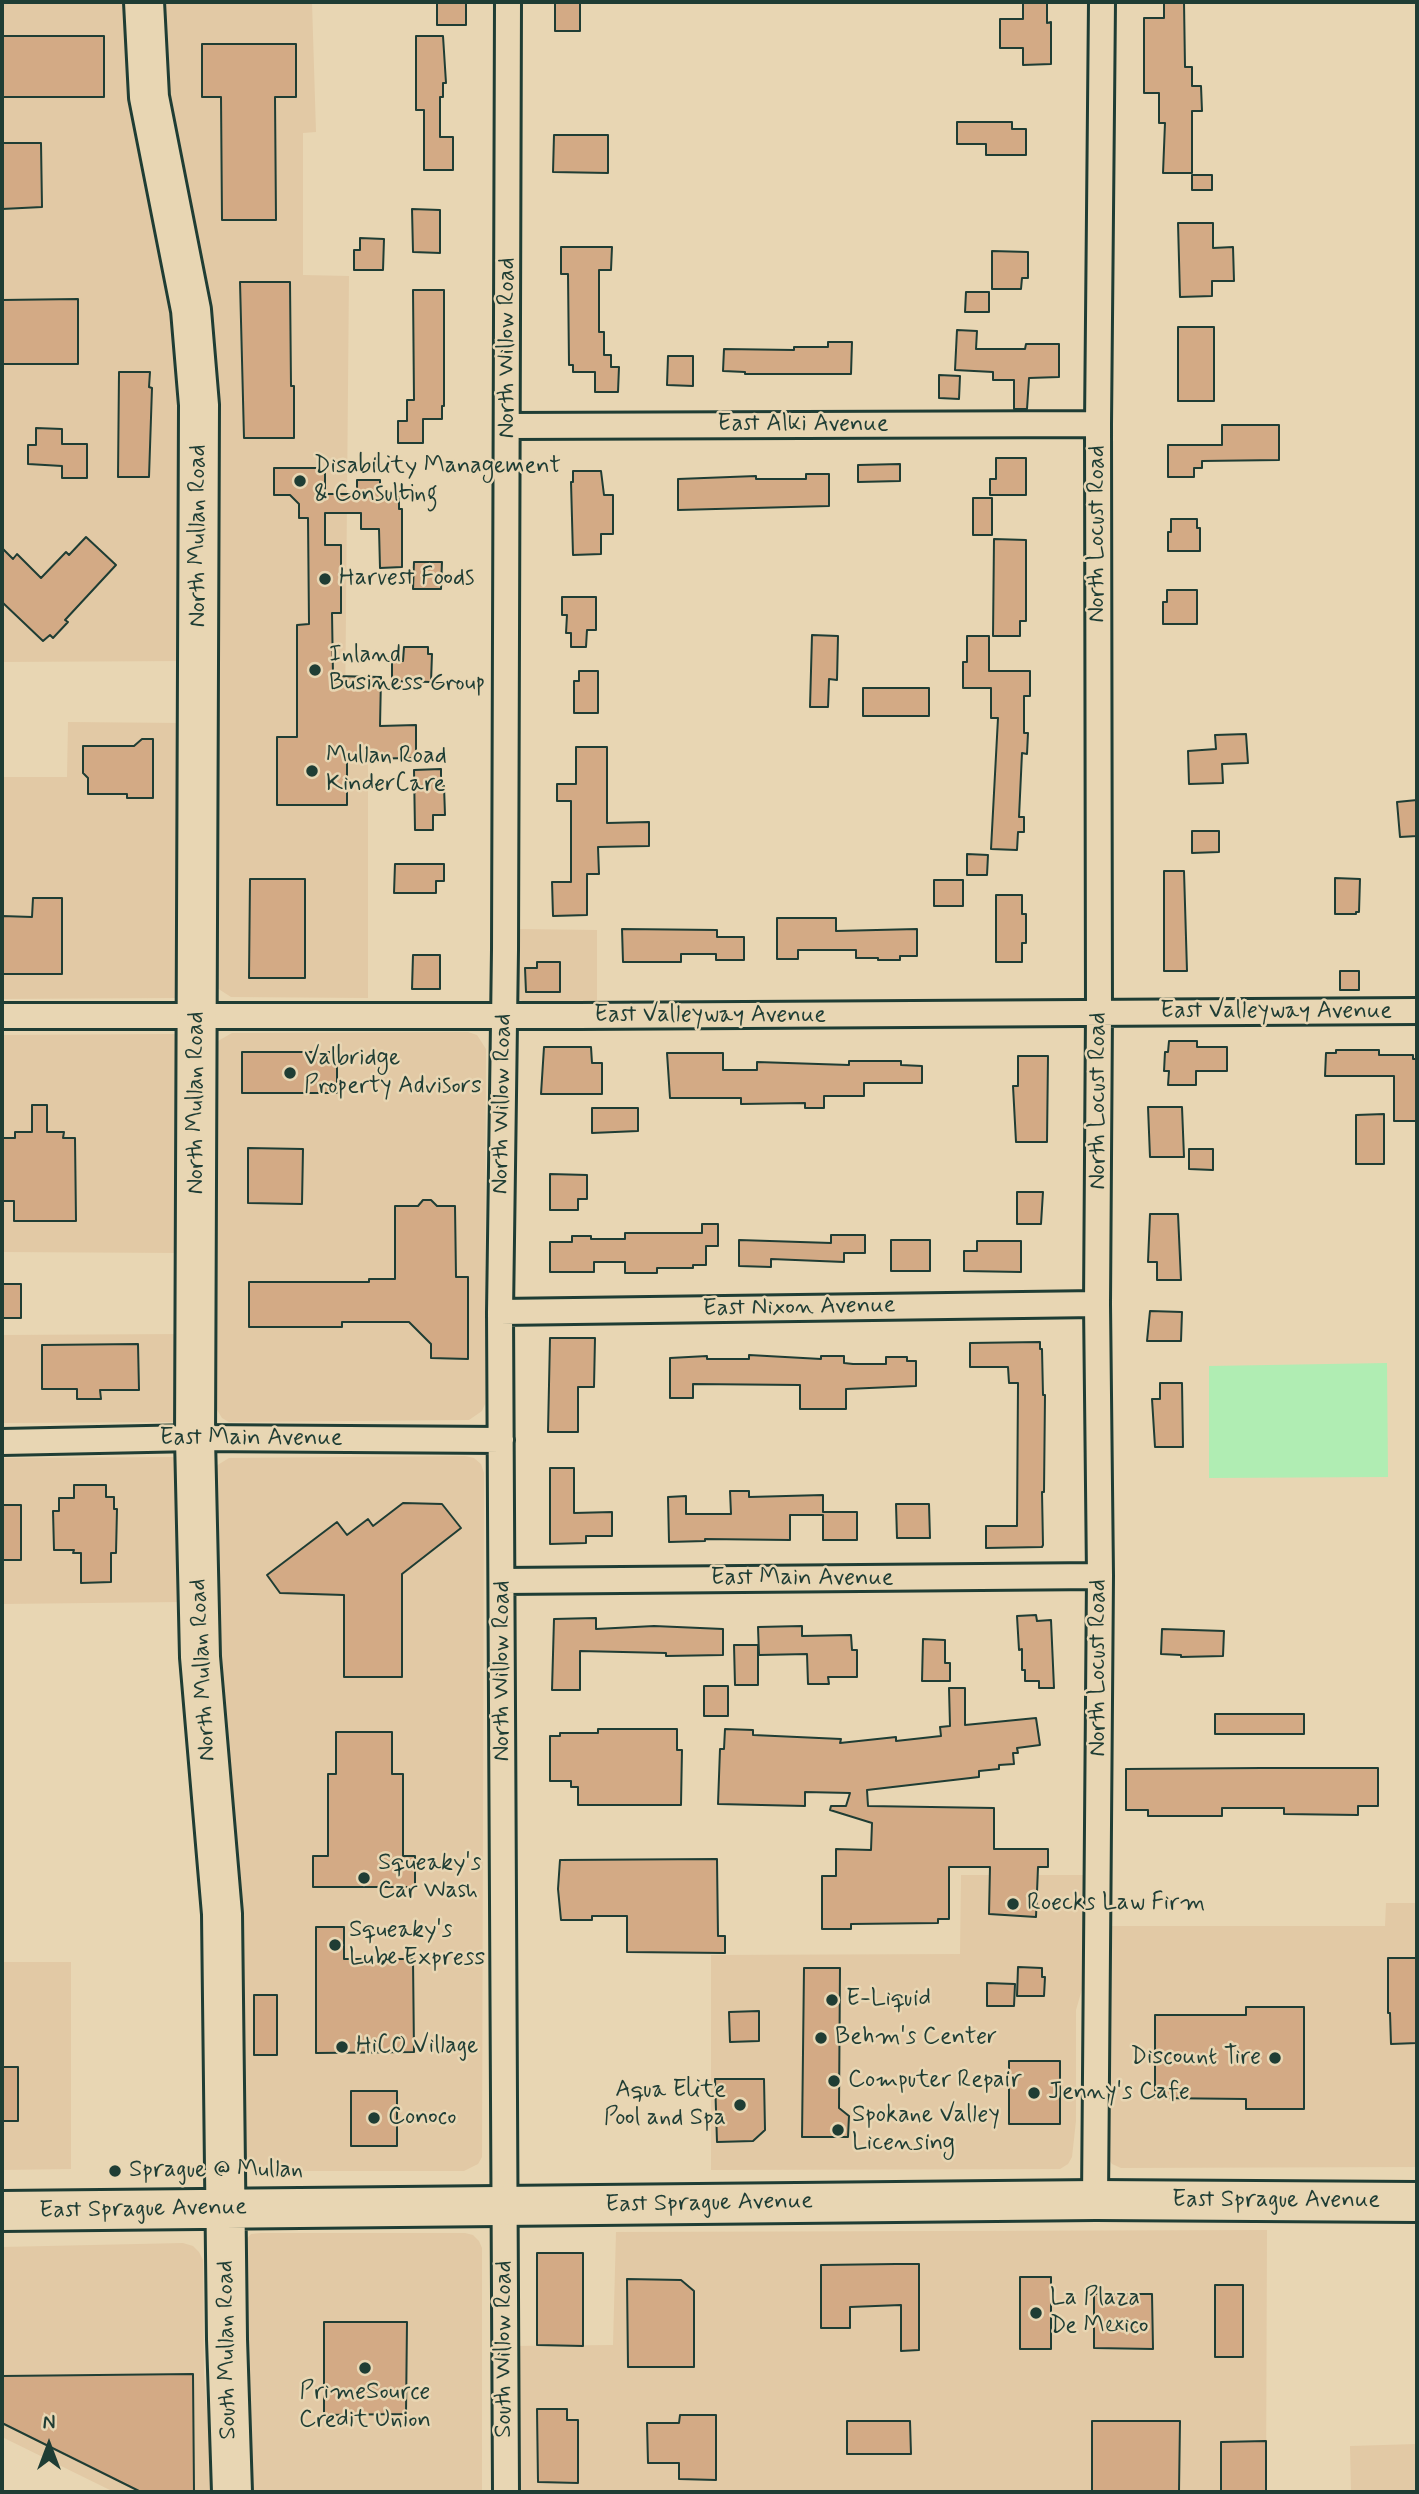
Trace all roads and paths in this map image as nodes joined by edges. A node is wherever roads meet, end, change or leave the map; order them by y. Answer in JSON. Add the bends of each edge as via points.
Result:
{"nodes":[{"id":1,"x":144,"y":2,"type":"edge"},
{"id":2,"x":508,"y":2,"type":"edge"},
{"id":3,"x":1101,"y":2,"type":"edge"},
{"id":4,"x":1098,"y":424,"type":"junction"},
{"id":5,"x":508,"y":426,"type":"junction"},
{"id":6,"x":1417,"y":1011,"type":"edge"},
{"id":7,"x":1100,"y":1013,"type":"junction"},
{"id":8,"x":2,"y":1016,"type":"edge"},
{"id":9,"x":504,"y":1016,"type":"junction"},
{"id":10,"x":198,"y":1017,"type":"junction"},
{"id":11,"x":1097,"y":1304,"type":"junction"},
{"id":12,"x":500,"y":1312,"type":"junction"},
{"id":13,"x":195,"y":1438,"type":"junction"},
{"id":14,"x":501,"y":1440,"type":"junction"},
{"id":15,"x":2,"y":1442,"type":"edge"},
{"id":16,"x":1100,"y":1577,"type":"junction"},
{"id":17,"x":503,"y":1581,"type":"junction"},
{"id":18,"x":1095,"y":2200,"type":"junction"},
{"id":19,"x":1417,"y":2202,"type":"edge"},
{"id":20,"x":504,"y":2207,"type":"junction"},
{"id":21,"x":225,"y":2208,"type":"junction"},
{"id":22,"x":2,"y":2211,"type":"edge"},
{"id":23,"x":232,"y":2492,"type":"edge"},
{"id":24,"x":506,"y":2492,"type":"edge"}],
"edges":[{"from":1,"to":10,"type":"main road","name":"North Mullan Road","via":[[149,97],[191,310],[199,405]]},
{"from":2,"to":5,"type":"street","name":"North Willow Road"},
{"from":3,"to":4,"type":"street","name":"North Locust Road"},
{"from":4,"to":5,"type":"street","name":"East Alki Avenue"},
{"from":4,"to":7,"type":"street","name":"North Locust Road"},
{"from":5,"to":9,"type":"street","name":"North Willow Road"},
{"from":6,"to":7,"type":"street","name":"East Valleyway Avenue"},
{"from":7,"to":9,"type":"street","name":"East Valleyway Avenue"},
{"from":7,"to":11,"type":"street","name":"North Locust Road"},
{"from":8,"to":10,"type":"street","name":"East Valleyway Avenue"},
{"from":9,"to":10,"type":"street","name":"East Valleyway Avenue"},
{"from":9,"to":12,"type":"street","name":"North Willow Road"},
{"from":10,"to":13,"type":"main road","name":"North Mullan Road"},
{"from":11,"to":12,"type":"street","name":"East Nixon Avenue"},
{"from":11,"to":16,"type":"street","name":"North Locust Road"},
{"from":12,"to":14,"type":"street","name":"North Willow Road"},
{"from":13,"to":14,"type":"street","name":"East Main Avenue"},
{"from":13,"to":15,"type":"street","name":"East Main Avenue"},
{"from":13,"to":21,"type":"main road","name":"North Mullan Road","via":[[200,1657],[222,1914]]},
{"from":14,"to":17,"type":"street","name":"North Willow Road"},
{"from":16,"to":17,"type":"street","name":"East Main Avenue"},
{"from":16,"to":18,"type":"street","name":"North Locust Road"},
{"from":17,"to":20,"type":"street","name":"North Willow Road"},
{"from":18,"to":19,"type":"main road","name":"East Sprague Avenue"},
{"from":18,"to":20,"type":"main road","name":"East Sprague Avenue"},
{"from":20,"to":21,"type":"main road","name":"East Sprague Avenue"},
{"from":20,"to":24,"type":"street","name":"South Willow Road"},
{"from":21,"to":22,"type":"main road","name":"East Sprague Avenue"},
{"from":21,"to":23,"type":"main road","name":"South Mullan Road"}]}
